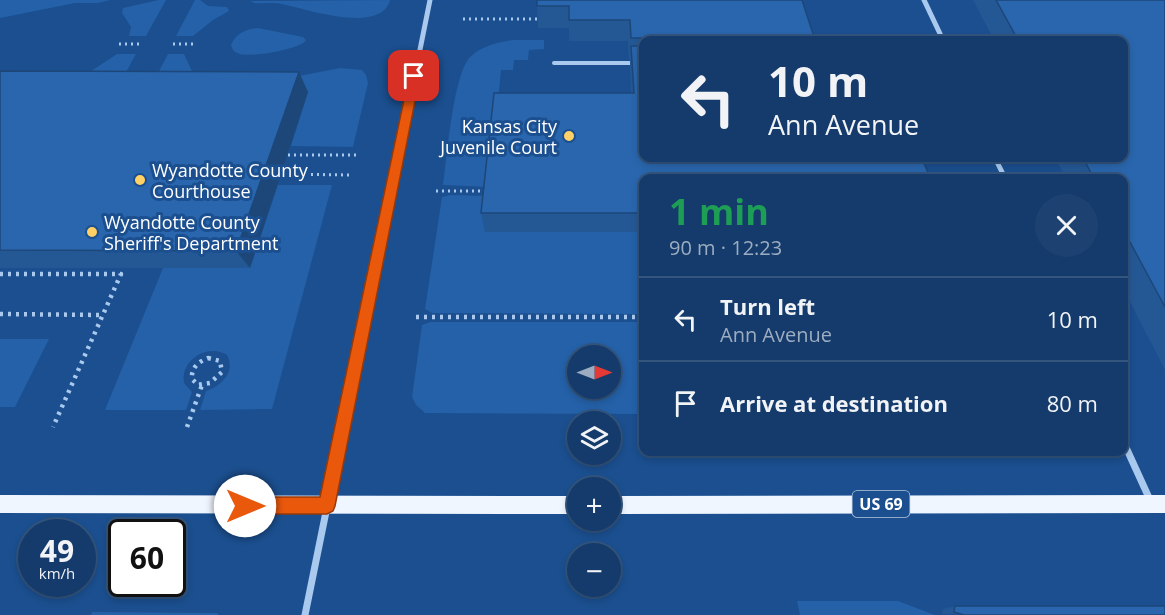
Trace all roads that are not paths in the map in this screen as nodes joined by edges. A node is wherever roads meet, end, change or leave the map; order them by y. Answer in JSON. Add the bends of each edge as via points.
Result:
{"nodes":[{"id":1,"x":430,"y":0,"type":"edge"},
{"id":2,"x":924,"y":0,"type":"edge"},
{"id":3,"x":941,"y":36,"type":"edge"},
{"id":4,"x":554,"y":63,"type":"dead end"},
{"id":5,"x":639,"y":63,"type":"edge"},
{"id":6,"x":1128,"y":450,"type":"edge"},
{"id":7,"x":0,"y":504,"type":"edge"},
{"id":8,"x":1158,"y":504,"type":"edge"},
{"id":9,"x":567,"y":505,"type":"edge"},
{"id":10,"x":621,"y":505,"type":"edge"},
{"id":11,"x":327,"y":506,"type":"junction"},
{"id":12,"x":305,"y":615,"type":"edge"}],
"edges":[{"from":1,"to":11,"type":"street"},
{"from":2,"to":3,"type":"street"},
{"from":4,"to":5,"type":"lane"},
{"from":6,"to":8,"type":"street"},
{"from":7,"to":11,"type":"main road"},
{"from":8,"to":10,"type":"main road","number":"US 69"},
{"from":9,"to":11,"type":"main road"},
{"from":11,"to":12,"type":"street"}]}
